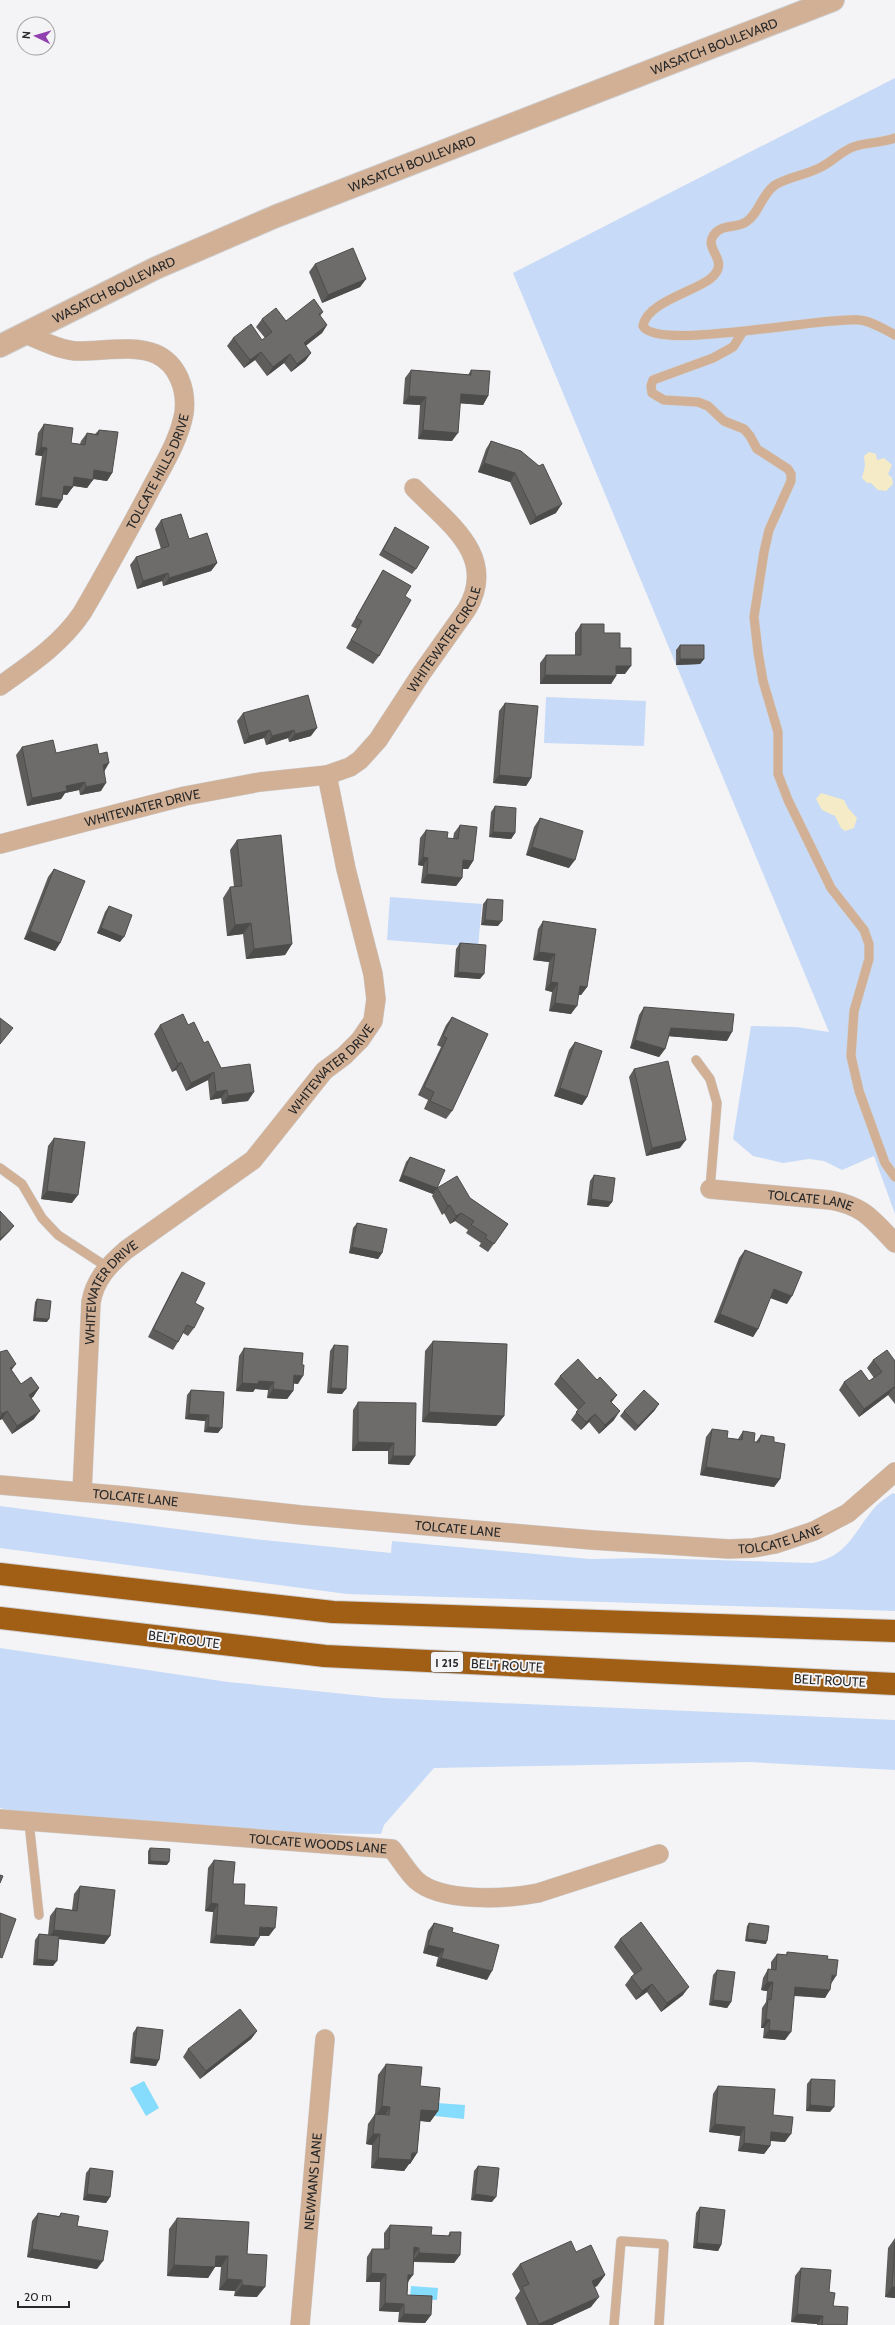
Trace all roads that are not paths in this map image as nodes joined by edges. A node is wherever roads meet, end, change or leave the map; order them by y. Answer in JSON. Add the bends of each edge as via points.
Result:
{"nodes":[{"id":1,"x":834,"y":0,"type":"edge"},
{"id":2,"x":895,"y":138,"type":"edge"},
{"id":3,"x":742,"y":332,"type":"junction"},
{"id":4,"x":23,"y":333,"type":"junction"},
{"id":5,"x":895,"y":335,"type":"edge"},
{"id":6,"x":0,"y":346,"type":"edge"},
{"id":7,"x":414,"y":488,"type":"dead end"},
{"id":8,"x":0,"y":686,"type":"edge"},
{"id":9,"x":327,"y":775,"type":"junction"},
{"id":10,"x":0,"y":844,"type":"edge"},
{"id":11,"x":696,"y":1060,"type":"dead end"},
{"id":12,"x":0,"y":1168,"type":"edge"},
{"id":13,"x":895,"y":1177,"type":"edge"},
{"id":14,"x":710,"y":1189,"type":"joint"},
{"id":15,"x":895,"y":1243,"type":"edge"},
{"id":16,"x":107,"y":1267,"type":"junction"},
{"id":17,"x":895,"y":1472,"type":"edge"},
{"id":18,"x":0,"y":1485,"type":"edge"},
{"id":19,"x":82,"y":1492,"type":"junction"},
{"id":20,"x":0,"y":1574,"type":"edge"},
{"id":21,"x":0,"y":1618,"type":"edge"},
{"id":22,"x":895,"y":1631,"type":"edge"},
{"id":23,"x":895,"y":1684,"type":"edge"},
{"id":24,"x":0,"y":1819,"type":"edge"},
{"id":25,"x":29,"y":1822,"type":"junction"},
{"id":26,"x":659,"y":1854,"type":"dead end"},
{"id":27,"x":39,"y":1915,"type":"dead end"},
{"id":28,"x":325,"y":2039,"type":"dead end"},
{"id":29,"x":300,"y":2325,"type":"edge"},
{"id":30,"x":614,"y":2325,"type":"edge"},
{"id":31,"x":659,"y":2325,"type":"edge"}],
"edges":[{"from":1,"to":4,"type":"street","name":"WASATCH BOULEVARD","via":[[268,220],[156,268]]},
{"from":2,"to":3,"type":"lane","via":[[856,146],[823,166],[776,185],[764,196],[754,215],[747,222],[725,227],[713,236],[711,242],[719,261],[719,268],[715,274],[700,286],[662,304],[647,315],[643,326],[650,332],[662,334]]},
{"from":3,"to":5,"type":"lane","via":[[839,319],[860,320]]},
{"from":3,"to":13,"type":"lane","via":[[733,347],[713,358],[653,380],[652,393],[664,400],[698,402],[708,406],[724,421],[744,429],[757,450],[788,469],[791,474],[791,481],[769,530],[764,552],[754,617],[758,652],[763,681],[778,732],[778,774],[831,888],[860,924],[869,944],[869,959],[854,1011],[851,1056],[859,1091],[884,1163]]},
{"from":4,"to":6,"type":"street","name":"WASATCH BOULEVARD"},
{"from":4,"to":8,"type":"street","name":"TOLCATE HILLS DRIVE","via":[[66,350],[135,350],[162,357],[176,370],[184,401],[184,412],[164,464],[82,613],[50,650]]},
{"from":7,"to":9,"type":"street","name":"WHITEWATER CIRCLE","via":[[469,546],[478,571],[475,591],[467,609],[378,740],[350,767]]},
{"from":9,"to":10,"type":"street","name":"WHITEWATER DRIVE","via":[[224,788]]},
{"from":9,"to":16,"type":"street","name":"WHITEWATER DRIVE","via":[[346,869],[373,974],[376,999],[373,1021],[360,1040],[324,1071],[253,1160],[126,1250]]},
{"from":11,"to":14,"type":"lane","via":[[710,1079],[718,1103]]},
{"from":12,"to":16,"type":"lane","via":[[22,1184],[42,1218],[58,1235]]},
{"from":14,"to":15,"type":"street","name":"TOLCATE LANE","via":[[849,1204],[865,1212]]},
{"from":16,"to":19,"type":"street","name":"WHITEWATER DRIVE","via":[[96,1285],[91,1302]]},
{"from":17,"to":19,"type":"street","name":"TOLCATE LANE","via":[[848,1513],[820,1528],[775,1544],[729,1550],[301,1515]]},
{"from":18,"to":19,"type":"street","name":"TOLCATE LANE"},
{"from":20,"to":22,"type":"highway","via":[[333,1612]]},
{"from":21,"to":23,"type":"highway","name":"BELT ROUTE","number":"I 215","via":[[325,1656]]},
{"from":24,"to":25,"type":"street","name":"TOLCATE WOODS LANE"},
{"from":25,"to":26,"type":"street","name":"TOLCATE WOODS LANE","via":[[392,1849],[417,1881],[427,1888],[481,1897],[538,1893]]},
{"from":25,"to":27,"type":"lane"},
{"from":28,"to":29,"type":"street","name":"NEWMANS LANE"},
{"from":30,"to":31,"type":"lane","via":[[621,2241],[664,2244]]}]}
